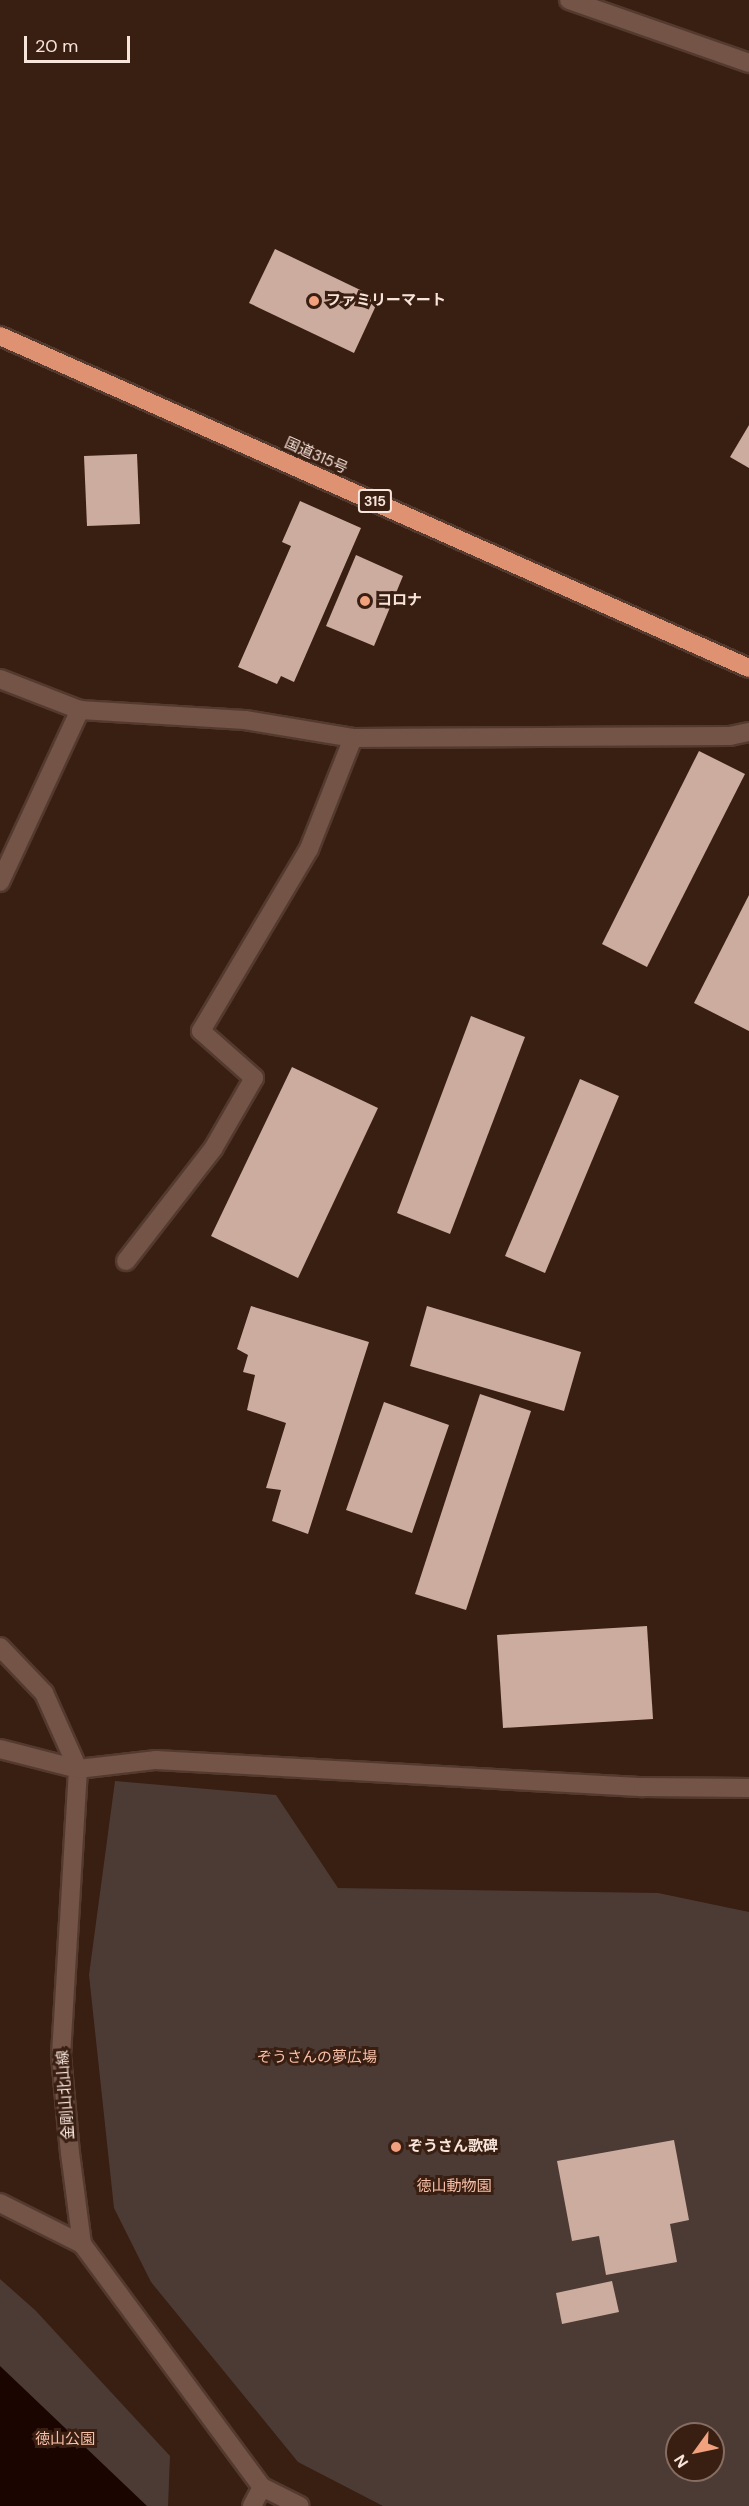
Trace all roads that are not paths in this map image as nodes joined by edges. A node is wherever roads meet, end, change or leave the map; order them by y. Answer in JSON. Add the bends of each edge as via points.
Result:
{"nodes":[{"id":1,"x":569,"y":0,"type":"edge"},
{"id":2,"x":748,"y":57,"type":"edge"},
{"id":3,"x":0,"y":336,"type":"edge"},
{"id":4,"x":749,"y":668,"type":"edge"},
{"id":5,"x":0,"y":679,"type":"edge"},
{"id":6,"x":80,"y":710,"type":"junction"},
{"id":7,"x":749,"y":732,"type":"edge"},
{"id":8,"x":353,"y":738,"type":"junction"},
{"id":9,"x":0,"y":882,"type":"edge"},
{"id":10,"x":126,"y":1261,"type":"dead end"},
{"id":11,"x":0,"y":1647,"type":"edge"},
{"id":12,"x":0,"y":1749,"type":"edge"},
{"id":13,"x":78,"y":1769,"type":"junction"},
{"id":14,"x":749,"y":1788,"type":"edge"},
{"id":15,"x":0,"y":2203,"type":"edge"},
{"id":16,"x":82,"y":2244,"type":"junction"},
{"id":17,"x":262,"y":2487,"type":"junction"},
{"id":18,"x":252,"y":2506,"type":"edge"},
{"id":19,"x":300,"y":2506,"type":"edge"}],
"edges":[{"from":1,"to":2,"type":"street"},
{"from":3,"to":4,"type":"highway","name":"国道315号","number":"315"},
{"from":5,"to":6,"type":"street"},
{"from":6,"to":8,"type":"street","via":[[245,720]]},
{"from":6,"to":9,"type":"street"},
{"from":7,"to":8,"type":"street","via":[[730,736]]},
{"from":8,"to":10,"type":"street","via":[[309,849],[201,1031],[254,1078],[213,1149]]},
{"from":11,"to":13,"type":"street","name":"金剛山北山線","via":[[44,1693]]},
{"from":12,"to":13,"type":"street"},
{"from":13,"to":14,"type":"street","via":[[156,1760],[643,1787]]},
{"from":13,"to":16,"type":"street","name":"金剛山北山線","via":[[61,2056]]},
{"from":15,"to":16,"type":"street"},
{"from":16,"to":17,"type":"street","name":"金剛山北山線"},
{"from":17,"to":18,"type":"street"},
{"from":17,"to":19,"type":"street"}]}
